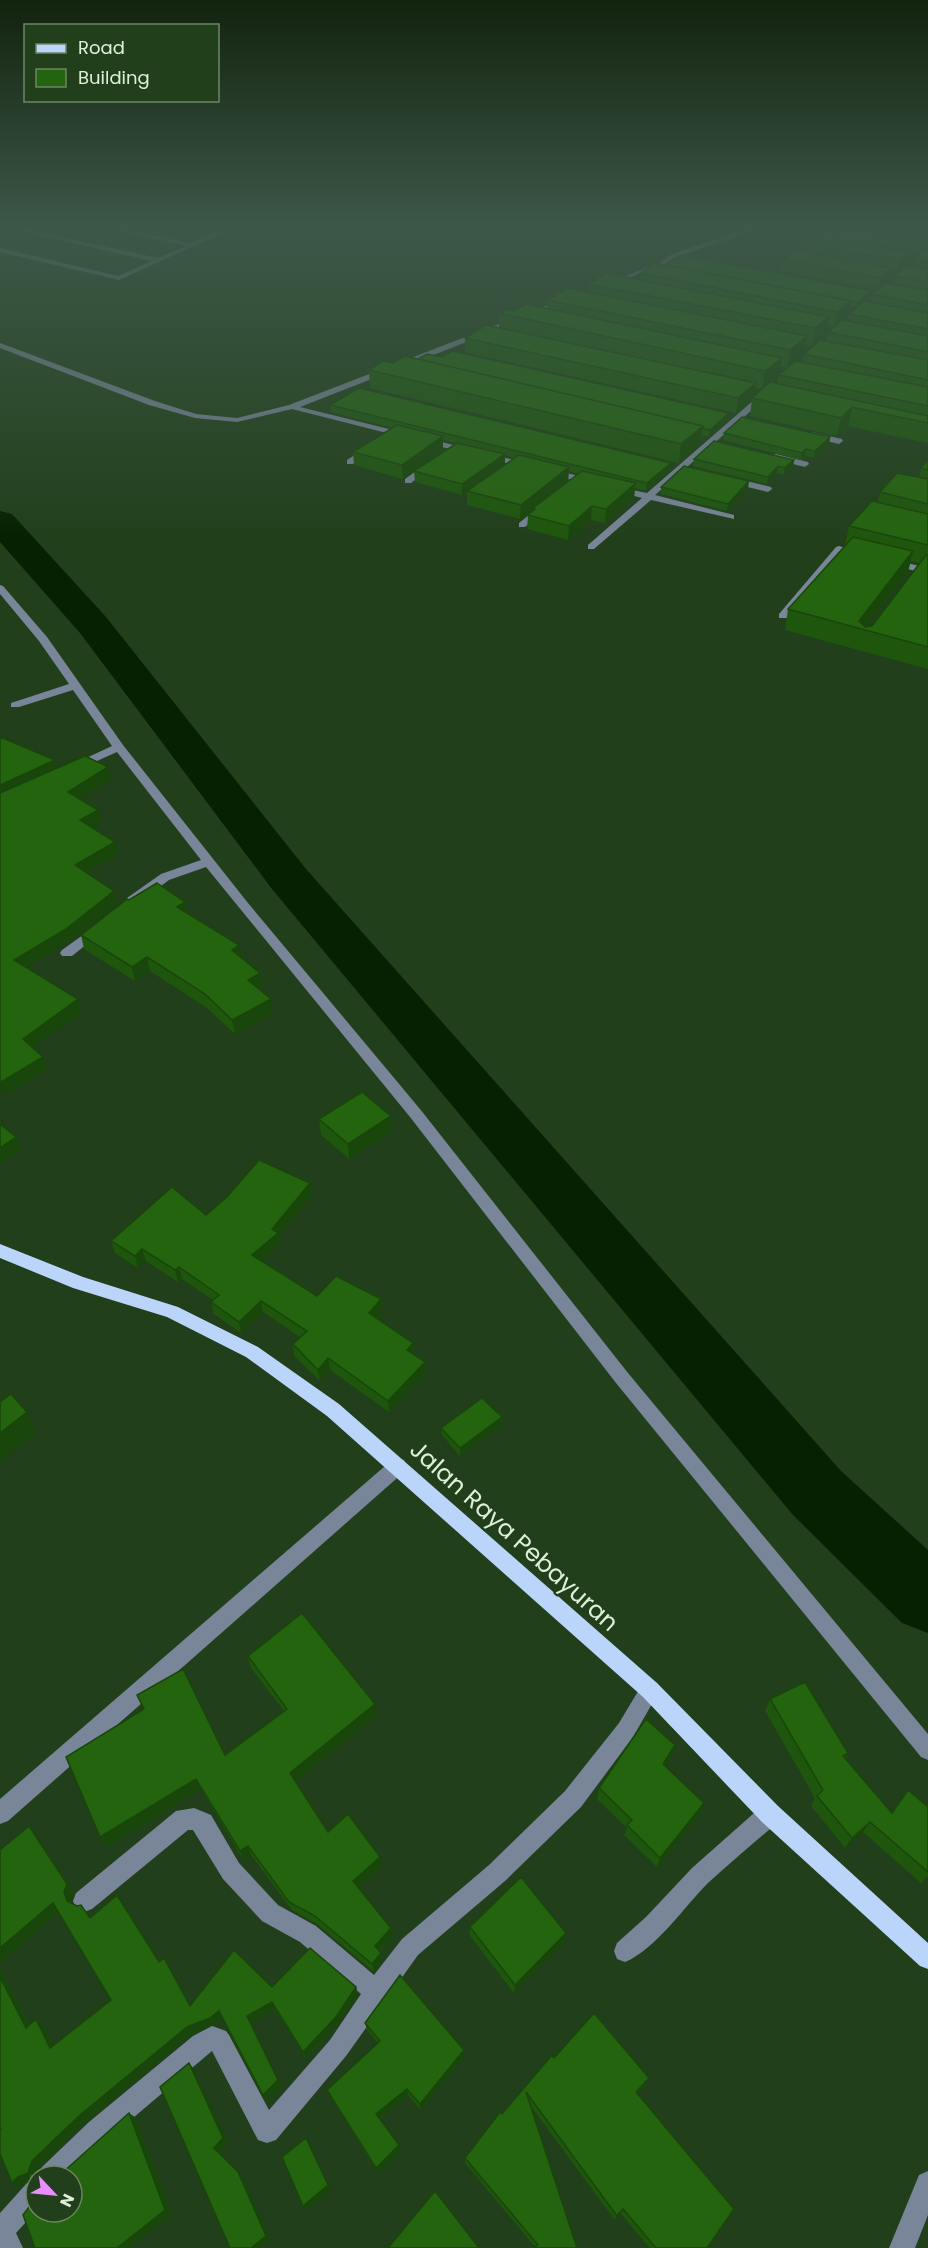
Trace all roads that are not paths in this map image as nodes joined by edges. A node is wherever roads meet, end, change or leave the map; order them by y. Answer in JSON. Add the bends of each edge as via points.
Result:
{"nodes":[{"id":1,"x":483,"y":333,"type":"joint"},
{"id":2,"x":504,"y":338,"type":"edge"},
{"id":3,"x":0,"y":345,"type":"edge"},
{"id":4,"x":439,"y":350,"type":"junction"},
{"id":5,"x":451,"y":353,"type":"edge"},
{"id":6,"x":395,"y":368,"type":"junction"},
{"id":7,"x":406,"y":370,"type":"edge"},
{"id":8,"x":343,"y":386,"type":"junction"},
{"id":9,"x":773,"y":388,"type":"edge"},
{"id":10,"x":366,"y":392,"type":"edge"},
{"id":11,"x":760,"y":394,"type":"junction"},
{"id":12,"x":776,"y":398,"type":"edge"},
{"id":13,"x":292,"y":407,"type":"junction"},
{"id":14,"x":727,"y":416,"type":"edge"},
{"id":15,"x":738,"y":418,"type":"junction"},
{"id":16,"x":749,"y":421,"type":"edge"},
{"id":17,"x":396,"y":433,"type":"junction"},
{"id":18,"x":805,"y":433,"type":"edge"},
{"id":19,"x":386,"y":439,"type":"edge"},
{"id":20,"x":700,"y":439,"type":"edge"},
{"id":21,"x":839,"y":441,"type":"dead end"},
{"id":22,"x":711,"y":442,"type":"junction"},
{"id":23,"x":377,"y":444,"type":"edge"},
{"id":24,"x":721,"y":444,"type":"edge"},
{"id":25,"x":455,"y":448,"type":"junction"},
{"id":26,"x":445,"y":454,"type":"edge"},
{"id":27,"x":763,"y":454,"type":"edge"},
{"id":28,"x":436,"y":461,"type":"edge"},
{"id":29,"x":350,"y":462,"type":"dead end"},
{"id":30,"x":517,"y":463,"type":"junction"},
{"id":31,"x":805,"y":464,"type":"dead end"},
{"id":32,"x":669,"y":465,"type":"edge"},
{"id":33,"x":681,"y":468,"type":"junction"},
{"id":34,"x":508,"y":469,"type":"edge"},
{"id":35,"x":692,"y":471,"type":"edge"},
{"id":36,"x":580,"y":479,"type":"junction"},
{"id":37,"x":724,"y":479,"type":"edge"},
{"id":38,"x":408,"y":480,"type":"dead end"},
{"id":39,"x":572,"y":486,"type":"edge"},
{"id":40,"x":768,"y":489,"type":"dead end"},
{"id":41,"x":648,"y":496,"type":"junction"},
{"id":42,"x":547,"y":505,"type":"edge"},
{"id":43,"x":731,"y":517,"type":"dead end"},
{"id":44,"x":522,"y":525,"type":"dead end"},
{"id":45,"x":591,"y":546,"type":"dead end"},
{"id":46,"x":873,"y":557,"type":"edge"},
{"id":47,"x":884,"y":560,"type":"edge"},
{"id":48,"x":923,"y":570,"type":"edge"},
{"id":49,"x":911,"y":578,"type":"edge"},
{"id":50,"x":0,"y":588,"type":"edge"},
{"id":51,"x":783,"y":616,"type":"dead end"},
{"id":52,"x":75,"y":686,"type":"junction"},
{"id":53,"x":15,"y":705,"type":"dead end"},
{"id":54,"x":119,"y":747,"type":"junction"},
{"id":55,"x":65,"y":771,"type":"edge"},
{"id":56,"x":209,"y":862,"type":"junction"},
{"id":57,"x":67,"y":952,"type":"dead end"},
{"id":58,"x":0,"y":1251,"type":"edge"},
{"id":59,"x":398,"y":1466,"type":"junction"},
{"id":60,"x":650,"y":1690,"type":"junction"},
{"id":61,"x":928,"y":1750,"type":"edge"},
{"id":62,"x":0,"y":1813,"type":"edge"},
{"id":63,"x":771,"y":1814,"type":"junction"},
{"id":64,"x":84,"y":1901,"type":"dead end"},
{"id":65,"x":625,"y":1951,"type":"dead end"},
{"id":66,"x":928,"y":1958,"type":"edge"},
{"id":67,"x":376,"y":1992,"type":"junction"},
{"id":68,"x":64,"y":2164,"type":"edge"},
{"id":69,"x":928,"y":2184,"type":"edge"},
{"id":70,"x":24,"y":2209,"type":"edge"},
{"id":71,"x":4,"y":2237,"type":"edge"},
{"id":72,"x":902,"y":2248,"type":"edge"}],
"edges":[{"from":1,"to":2,"type":"street"},
{"from":1,"to":4,"type":"street"},
{"from":3,"to":13,"type":"street","via":[[152,404],[195,416],[237,420]]},
{"from":4,"to":5,"type":"street"},
{"from":4,"to":6,"type":"street"},
{"from":6,"to":7,"type":"street"},
{"from":6,"to":8,"type":"street"},
{"from":8,"to":10,"type":"street"},
{"from":8,"to":13,"type":"street"},
{"from":9,"to":11,"type":"street"},
{"from":11,"to":12,"type":"street"},
{"from":11,"to":15,"type":"street"},
{"from":13,"to":17,"type":"street"},
{"from":14,"to":15,"type":"street"},
{"from":15,"to":16,"type":"street"},
{"from":15,"to":22,"type":"street"},
{"from":17,"to":19,"type":"street"},
{"from":17,"to":25,"type":"street"},
{"from":18,"to":21,"type":"street"},
{"from":20,"to":22,"type":"street"},
{"from":22,"to":24,"type":"street"},
{"from":22,"to":33,"type":"street"},
{"from":23,"to":29,"type":"street"},
{"from":25,"to":26,"type":"street"},
{"from":25,"to":30,"type":"street"},
{"from":27,"to":31,"type":"street"},
{"from":28,"to":38,"type":"street"},
{"from":30,"to":34,"type":"street"},
{"from":30,"to":36,"type":"street"},
{"from":32,"to":33,"type":"street"},
{"from":33,"to":35,"type":"street"},
{"from":33,"to":41,"type":"street"},
{"from":36,"to":39,"type":"street"},
{"from":36,"to":41,"type":"street"},
{"from":37,"to":40,"type":"street"},
{"from":41,"to":43,"type":"street"},
{"from":41,"to":45,"type":"street"},
{"from":42,"to":44,"type":"street"},
{"from":46,"to":51,"type":"street","via":[[839,549]]},
{"from":47,"to":48,"type":"street"},
{"from":48,"to":49,"type":"street"},
{"from":50,"to":52,"type":"street","via":[[43,639]]},
{"from":52,"to":53,"type":"street"},
{"from":52,"to":54,"type":"street"},
{"from":54,"to":55,"type":"street"},
{"from":54,"to":56,"type":"street"},
{"from":56,"to":57,"type":"street","via":[[165,877]]},
{"from":56,"to":61,"type":"street","via":[[415,1113],[622,1378]]},
{"from":58,"to":59,"type":"main road","name":"Jalan Raya Pebayuran","via":[[79,1283],[172,1312],[252,1352],[333,1410]]},
{"from":59,"to":60,"type":"main road","name":"Jalan Raya Pebayuran"},
{"from":59,"to":62,"type":"street"},
{"from":60,"to":63,"type":"main road","name":"Jalan Raya Pebayuran"},
{"from":60,"to":67,"type":"street","via":[[626,1730],[573,1799],[497,1873],[410,1947]]},
{"from":63,"to":65,"type":"street","via":[[700,1876]]},
{"from":63,"to":66,"type":"main road","name":"Jalan Raya Pebayuran"},
{"from":64,"to":67,"type":"street","via":[[184,1819],[194,1819],[203,1823],[231,1871],[270,1913],[316,1940]]},
{"from":67,"to":68,"type":"street","via":[[344,2041],[267,2132],[218,2039],[212,2038]]},
{"from":69,"to":72,"type":"street"},
{"from":70,"to":71,"type":"street"}]}
